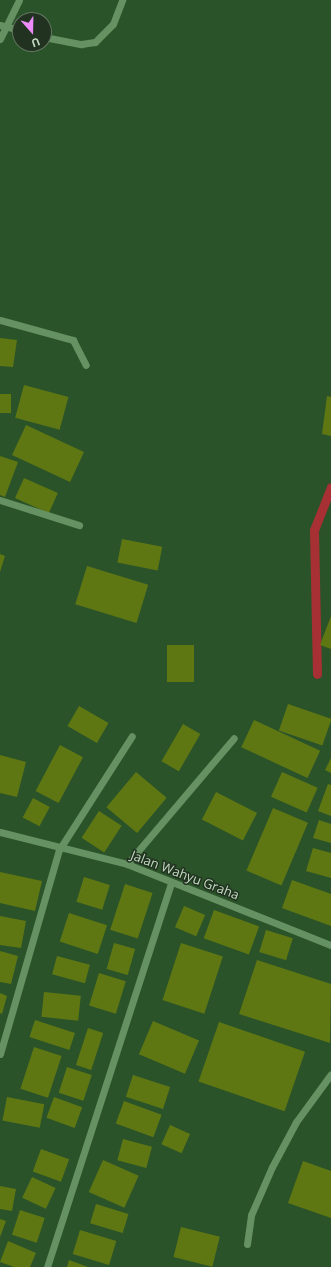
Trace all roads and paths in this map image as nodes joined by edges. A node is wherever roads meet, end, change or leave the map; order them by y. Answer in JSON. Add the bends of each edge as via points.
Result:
{"nodes":[{"id":1,"x":19,"y":0,"type":"edge"},
{"id":2,"x":122,"y":0,"type":"edge"},
{"id":3,"x":2,"y":26,"type":"edge"},
{"id":4,"x":12,"y":28,"type":"edge"},
{"id":5,"x":52,"y":38,"type":"edge"},
{"id":6,"x":0,"y":39,"type":"edge"},
{"id":7,"x":0,"y":320,"type":"edge"},
{"id":8,"x":86,"y":366,"type":"dead end"},
{"id":9,"x":0,"y":500,"type":"edge"},
{"id":10,"x":79,"y":525,"type":"dead end"},
{"id":11,"x":132,"y":736,"type":"dead end"},
{"id":12,"x":234,"y":738,"type":"dead end"},
{"id":13,"x":0,"y":832,"type":"edge"},
{"id":14,"x":59,"y":850,"type":"junction"},
{"id":15,"x":127,"y":864,"type":"junction"},
{"id":16,"x":171,"y":882,"type":"junction"},
{"id":17,"x":331,"y":945,"type":"edge"},
{"id":18,"x":0,"y":1054,"type":"edge"},
{"id":19,"x":331,"y":1074,"type":"edge"},
{"id":20,"x":247,"y":1244,"type":"dead end"},
{"id":21,"x":47,"y":1267,"type":"edge"}],
"edges":[{"from":1,"to":3,"type":"street"},
{"from":2,"to":5,"type":"street","via":[[113,24],[95,42],[81,44]]},
{"from":3,"to":4,"type":"street"},
{"from":3,"to":6,"type":"street"},
{"from":7,"to":8,"type":"street","via":[[73,340]]},
{"from":9,"to":10,"type":"street"},
{"from":11,"to":14,"type":"street"},
{"from":12,"to":15,"type":"street"},
{"from":13,"to":14,"type":"street","name":"Jalan Wahyu Graha"},
{"from":14,"to":15,"type":"street","name":"Jalan Wahyu Graha"},
{"from":14,"to":18,"type":"street"},
{"from":15,"to":16,"type":"street","name":"Jalan Wahyu Graha"},
{"from":16,"to":17,"type":"street","name":"Jalan Wahyu Graha"},
{"from":16,"to":21,"type":"street"},
{"from":19,"to":20,"type":"street","via":[[296,1122],[272,1167],[251,1215]]}]}
